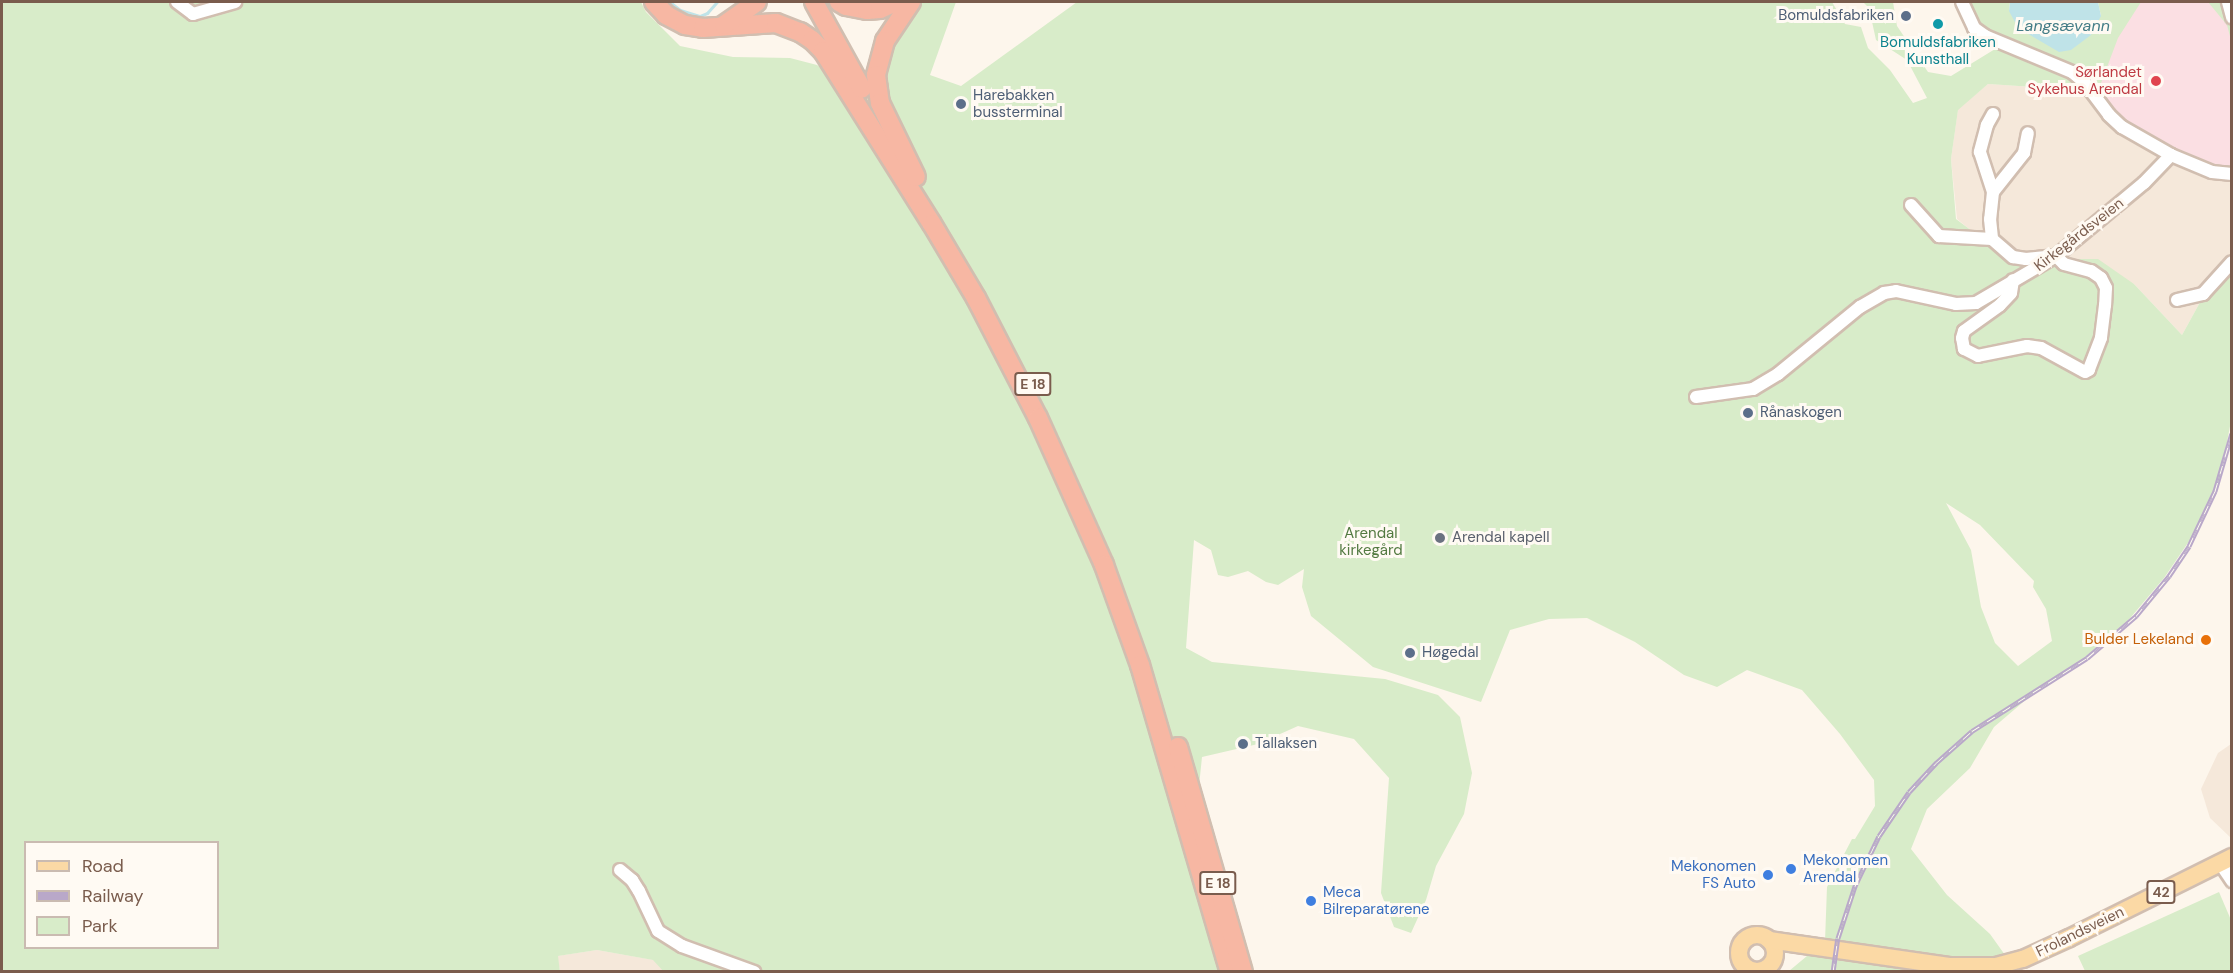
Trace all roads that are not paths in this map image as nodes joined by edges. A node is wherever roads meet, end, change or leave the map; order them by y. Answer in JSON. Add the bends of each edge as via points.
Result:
{"nodes":[{"id":1,"x":177,"y":2,"type":"edge"},
{"id":2,"x":236,"y":2,"type":"edge"},
{"id":3,"x":654,"y":2,"type":"edge"},
{"id":4,"x":756,"y":2,"type":"edge"},
{"id":5,"x":806,"y":2,"type":"edge"},
{"id":6,"x":814,"y":2,"type":"edge"},
{"id":7,"x":838,"y":2,"type":"edge"},
{"id":8,"x":896,"y":2,"type":"edge"},
{"id":9,"x":911,"y":2,"type":"edge"},
{"id":10,"x":1962,"y":2,"type":"edge"},
{"id":11,"x":2228,"y":2,"type":"edge"},
{"id":12,"x":2232,"y":17,"type":"edge"},
{"id":13,"x":722,"y":26,"type":"junction"},
{"id":14,"x":1993,"y":114,"type":"dead end"},
{"id":15,"x":868,"y":119,"type":"junction"},
{"id":16,"x":2028,"y":133,"type":"dead end"},
{"id":17,"x":2171,"y":155,"type":"junction"},
{"id":18,"x":2232,"y":174,"type":"edge"},
{"id":19,"x":918,"y":182,"type":"junction"},
{"id":20,"x":1994,"y":192,"type":"junction"},
{"id":21,"x":1911,"y":205,"type":"dead end"},
{"id":22,"x":1992,"y":239,"type":"junction"},
{"id":23,"x":2056,"y":256,"type":"junction"},
{"id":24,"x":2232,"y":262,"type":"edge"},
{"id":25,"x":2013,"y":280,"type":"junction"},
{"id":26,"x":2177,"y":300,"type":"dead end"},
{"id":27,"x":1696,"y":397,"type":"dead end"},
{"id":28,"x":2226,"y":860,"type":"edge"},
{"id":29,"x":620,"y":870,"type":"dead end"},
{"id":30,"x":2232,"y":881,"type":"edge"},
{"id":31,"x":1769,"y":940,"type":"junction"},
{"id":32,"x":1811,"y":948,"type":"junction"},
{"id":33,"x":1770,"y":967,"type":"edge"},
{"id":34,"x":1747,"y":970,"type":"edge"},
{"id":35,"x":1981,"y":970,"type":"edge"},
{"id":36,"x":754,"y":972,"type":"edge"},
{"id":37,"x":1230,"y":972,"type":"edge"},
{"id":38,"x":1242,"y":972,"type":"edge"}],
"edges":[{"from":1,"to":2,"type":"street","via":[[194,14]]},
{"from":3,"to":13,"type":"highway","number":"E 18","via":[[666,15],[685,25]]},
{"from":4,"to":13,"type":"highway"},
{"from":5,"to":15,"type":"highway","number":"E 18"},
{"from":6,"to":19,"type":"highway","number":"E 18"},
{"from":7,"to":8,"type":"highway","via":[[867,10]]},
{"from":9,"to":19,"type":"highway","number":"E 18","via":[[885,42],[876,75],[880,103]]},
{"from":10,"to":17,"type":"street","via":[[1974,28],[2072,72],[2122,127]]},
{"from":11,"to":12,"type":"street"},
{"from":13,"to":15,"type":"highway","number":"E 18","via":[[776,23],[800,32],[823,51]]},
{"from":14,"to":20,"type":"street","via":[[1980,152]]},
{"from":15,"to":37,"type":"highway","number":"E 18","via":[[976,298],[1038,418],[1104,565],[1140,665]]},
{"from":16,"to":20,"type":"street","via":[[2024,153]]},
{"from":17,"to":18,"type":"street","via":[[2212,172]]},
{"from":17,"to":23,"type":"street","name":"Kirkegårdsveien","via":[[2144,183]]},
{"from":19,"to":38,"type":"highway","number":"E 18","via":[[1027,373],[1113,561],[1152,664]]},
{"from":20,"to":22,"type":"street"},
{"from":21,"to":22,"type":"street","via":[[1939,236]]},
{"from":22,"to":23,"type":"street","via":[[2017,258]]},
{"from":23,"to":25,"type":"street","name":"Kirkegårdsveien"},
{"from":23,"to":25,"type":"street","via":[[2064,264],[2096,274],[2106,288],[2101,338],[2089,370],[2085,372],[2041,348],[2027,346],[1978,356],[1965,349],[1964,331],[2000,305],[2011,293]]},
{"from":24,"to":26,"type":"street","via":[[2203,294]]},
{"from":25,"to":27,"type":"street","name":"Kirkegårdsveien","via":[[1987,298],[1968,304],[1896,291],[1884,293],[1753,389]]},
{"from":28,"to":30,"type":"street"},
{"from":28,"to":35,"type":"main road","name":"Frolandsveien","number":"42","via":[[2023,959]]},
{"from":29,"to":36,"type":"street","via":[[639,891],[658,931],[682,946]]},
{"from":31,"to":32,"type":"main road","name":"Frolandsveien","number":"42"},
{"from":31,"to":33,"type":"main road","via":[[1775,951]]},
{"from":31,"to":34,"type":"main road","number":"42","via":[[1756,936],[1743,943],[1740,956]]},
{"from":32,"to":33,"type":"main road","name":"Frolandsveien","number":"42"},
{"from":32,"to":35,"type":"main road","name":"Frolandsveien","number":"42"},
{"from":33,"to":34,"type":"main road","number":"42"}]}
